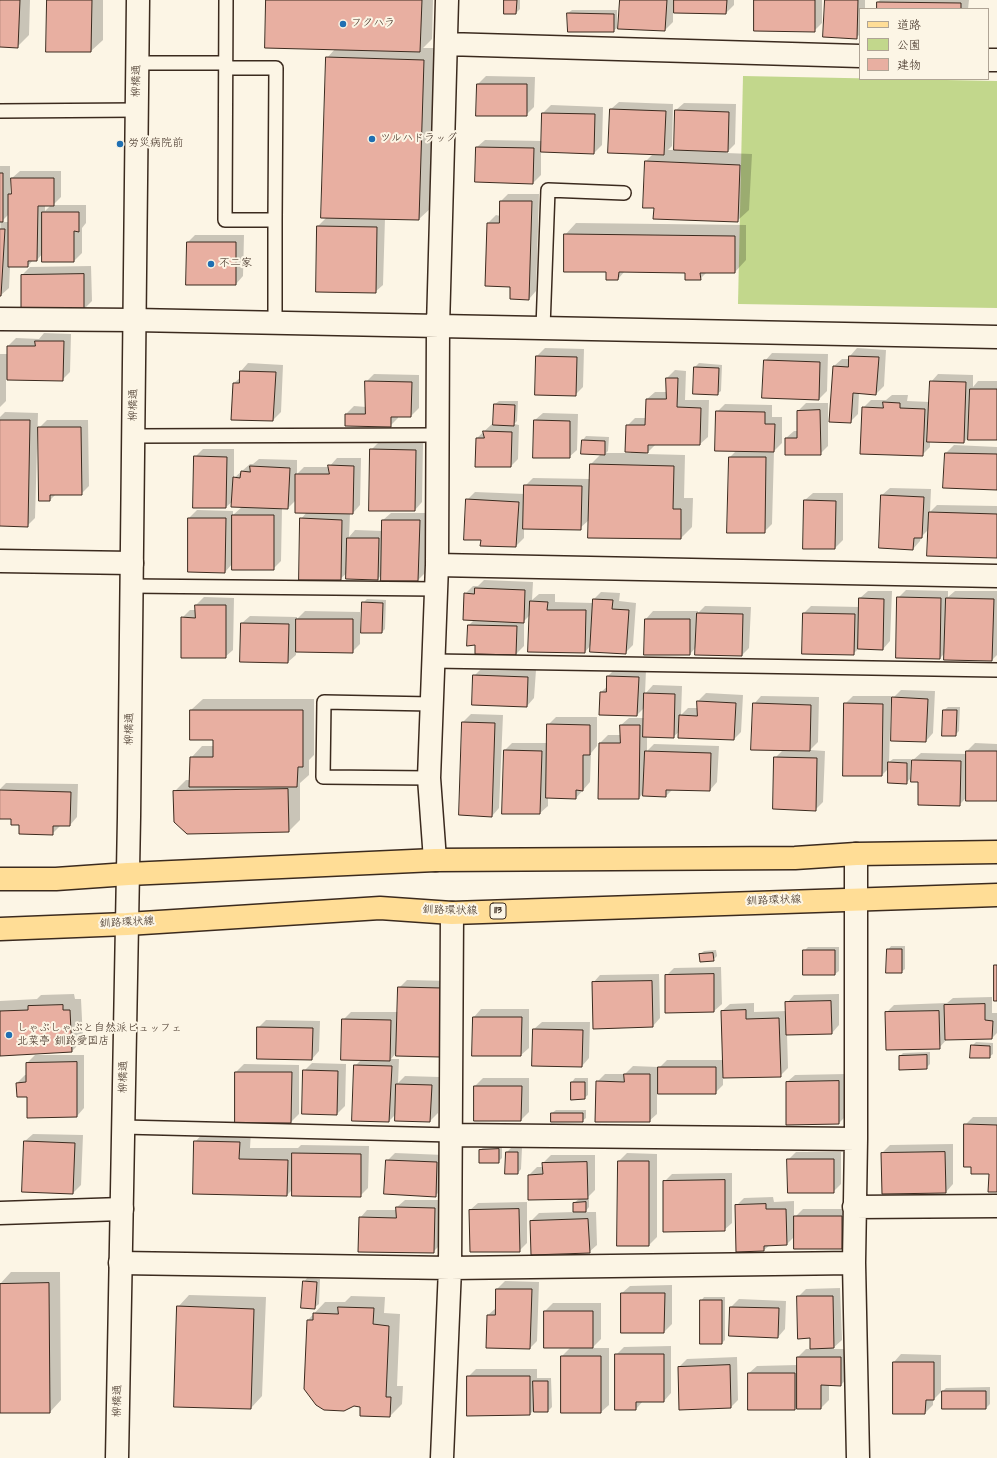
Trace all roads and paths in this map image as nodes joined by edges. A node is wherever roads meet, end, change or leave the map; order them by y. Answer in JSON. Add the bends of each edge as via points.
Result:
{"nodes":[{"id":1,"x":138,"y":0,"type":"edge"},
{"id":2,"x":226,"y":0,"type":"edge"},
{"id":3,"x":446,"y":0,"type":"edge"},
{"id":4,"x":446,"y":44,"type":"junction"},
{"id":5,"x":859,"y":56,"type":"edge"},
{"id":6,"x":137,"y":63,"type":"junction"},
{"id":7,"x":226,"y":66,"type":"junction"},
{"id":8,"x":137,"y":110,"type":"junction"},
{"id":9,"x":0,"y":111,"type":"edge"},
{"id":10,"x":624,"y":193,"type":"dead end"},
{"id":11,"x":275,"y":220,"type":"junction"},
{"id":12,"x":0,"y":319,"type":"edge"},
{"id":13,"x":135,"y":320,"type":"junction"},
{"id":14,"x":275,"y":323,"type":"junction"},
{"id":15,"x":438,"y":327,"type":"junction"},
{"id":16,"x":543,"y":328,"type":"junction"},
{"id":17,"x":997,"y":337,"type":"edge"},
{"id":18,"x":438,"y":435,"type":"junction"},
{"id":19,"x":134,"y":436,"type":"junction"},
{"id":20,"x":0,"y":560,"type":"edge"},
{"id":21,"x":132,"y":563,"type":"junction"},
{"id":22,"x":437,"y":565,"type":"junction"},
{"id":23,"x":997,"y":576,"type":"edge"},
{"id":24,"x":132,"y":586,"type":"junction"},
{"id":25,"x":436,"y":589,"type":"junction"},
{"id":26,"x":434,"y":661,"type":"junction"},
{"id":27,"x":997,"y":670,"type":"edge"},
{"id":28,"x":432,"y":704,"type":"junction"},
{"id":29,"x":429,"y":778,"type":"junction"},
{"id":30,"x":997,"y":852,"type":"edge"},
{"id":31,"x":856,"y":854,"type":"junction"},
{"id":32,"x":435,"y":860,"type":"junction"},
{"id":33,"x":128,"y":874,"type":"junction"},
{"id":34,"x":0,"y":879,"type":"edge"},
{"id":35,"x":997,"y":894,"type":"edge"},
{"id":36,"x":856,"y":899,"type":"junction"},
{"id":37,"x":452,"y":913,"type":"junction"},
{"id":38,"x":127,"y":924,"type":"junction"},
{"id":39,"x":0,"y":929,"type":"edge"},
{"id":40,"x":123,"y":1127,"type":"junction"},
{"id":41,"x":452,"y":1135,"type":"junction"},
{"id":42,"x":856,"y":1139,"type":"junction"},
{"id":43,"x":997,"y":1206,"type":"edge"},
{"id":44,"x":854,"y":1208,"type":"junction"},
{"id":45,"x":122,"y":1209,"type":"junction"},
{"id":46,"x":0,"y":1213,"type":"edge"},
{"id":47,"x":120,"y":1263,"type":"junction"},
{"id":48,"x":854,"y":1263,"type":"junction"},
{"id":49,"x":450,"y":1268,"type":"junction"},
{"id":50,"x":117,"y":1458,"type":"edge"},
{"id":51,"x":442,"y":1458,"type":"edge"},
{"id":52,"x":858,"y":1458,"type":"edge"}],
"edges":[{"from":1,"to":6,"type":"street","name":"柳橋通"},
{"from":2,"to":7,"type":"lane"},
{"from":3,"to":4,"type":"street"},
{"from":4,"to":5,"type":"street"},
{"from":4,"to":15,"type":"street"},
{"from":6,"to":7,"type":"lane"},
{"from":6,"to":8,"type":"street","name":"柳橋通"},
{"from":7,"to":11,"type":"lane","via":[[276,68]]},
{"from":7,"to":11,"type":"lane","via":[[225,220]]},
{"from":8,"to":9,"type":"lane"},
{"from":8,"to":13,"type":"street","name":"柳橋通"},
{"from":10,"to":16,"type":"lane","via":[[548,190]]},
{"from":11,"to":14,"type":"lane"},
{"from":12,"to":13,"type":"street"},
{"from":13,"to":14,"type":"street"},
{"from":13,"to":19,"type":"street","name":"柳橋通"},
{"from":14,"to":15,"type":"street"},
{"from":15,"to":16,"type":"street"},
{"from":15,"to":18,"type":"street"},
{"from":16,"to":17,"type":"street"},
{"from":18,"to":19,"type":"lane"},
{"from":18,"to":22,"type":"street"},
{"from":19,"to":21,"type":"street","name":"柳橋通"},
{"from":20,"to":21,"type":"street"},
{"from":21,"to":24,"type":"street","name":"柳橋通"},
{"from":22,"to":23,"type":"street"},
{"from":22,"to":25,"type":"street"},
{"from":24,"to":25,"type":"lane"},
{"from":24,"to":33,"type":"street","name":"柳橋通"},
{"from":25,"to":26,"type":"street"},
{"from":26,"to":27,"type":"lane"},
{"from":26,"to":28,"type":"street"},
{"from":28,"to":29,"type":"street"},
{"from":28,"to":29,"type":"lane","via":[[324,702],[323,777]]},
{"from":29,"to":32,"type":"street"},
{"from":30,"to":31,"type":"main road"},
{"from":31,"to":32,"type":"main road","via":[[795,858]]},
{"from":31,"to":36,"type":"street"},
{"from":32,"to":33,"type":"main road"},
{"from":33,"to":34,"type":"main road","via":[[56,879]]},
{"from":33,"to":38,"type":"street","name":"柳橋通"},
{"from":35,"to":36,"type":"main road","name":"釧路環状線","number":"113"},
{"from":36,"to":37,"type":"main road","name":"釧路環状線","number":"113"},
{"from":36,"to":42,"type":"street"},
{"from":37,"to":38,"type":"main road","name":"釧路環状線","number":"113","via":[[380,908]]},
{"from":37,"to":41,"type":"street"},
{"from":38,"to":39,"type":"main road","name":"釧路環状線","number":"113"},
{"from":38,"to":40,"type":"street","name":"柳橋通"},
{"from":40,"to":41,"type":"lane"},
{"from":40,"to":45,"type":"street","name":"柳橋通"},
{"from":41,"to":42,"type":"street"},
{"from":41,"to":49,"type":"street"},
{"from":42,"to":44,"type":"street"},
{"from":43,"to":44,"type":"street"},
{"from":44,"to":48,"type":"street"},
{"from":45,"to":46,"type":"street"},
{"from":45,"to":47,"type":"street","name":"柳橋通"},
{"from":47,"to":49,"type":"street"},
{"from":47,"to":50,"type":"street","name":"柳橋通"},
{"from":48,"to":49,"type":"street"},
{"from":48,"to":52,"type":"street"},
{"from":49,"to":51,"type":"street"}]}
